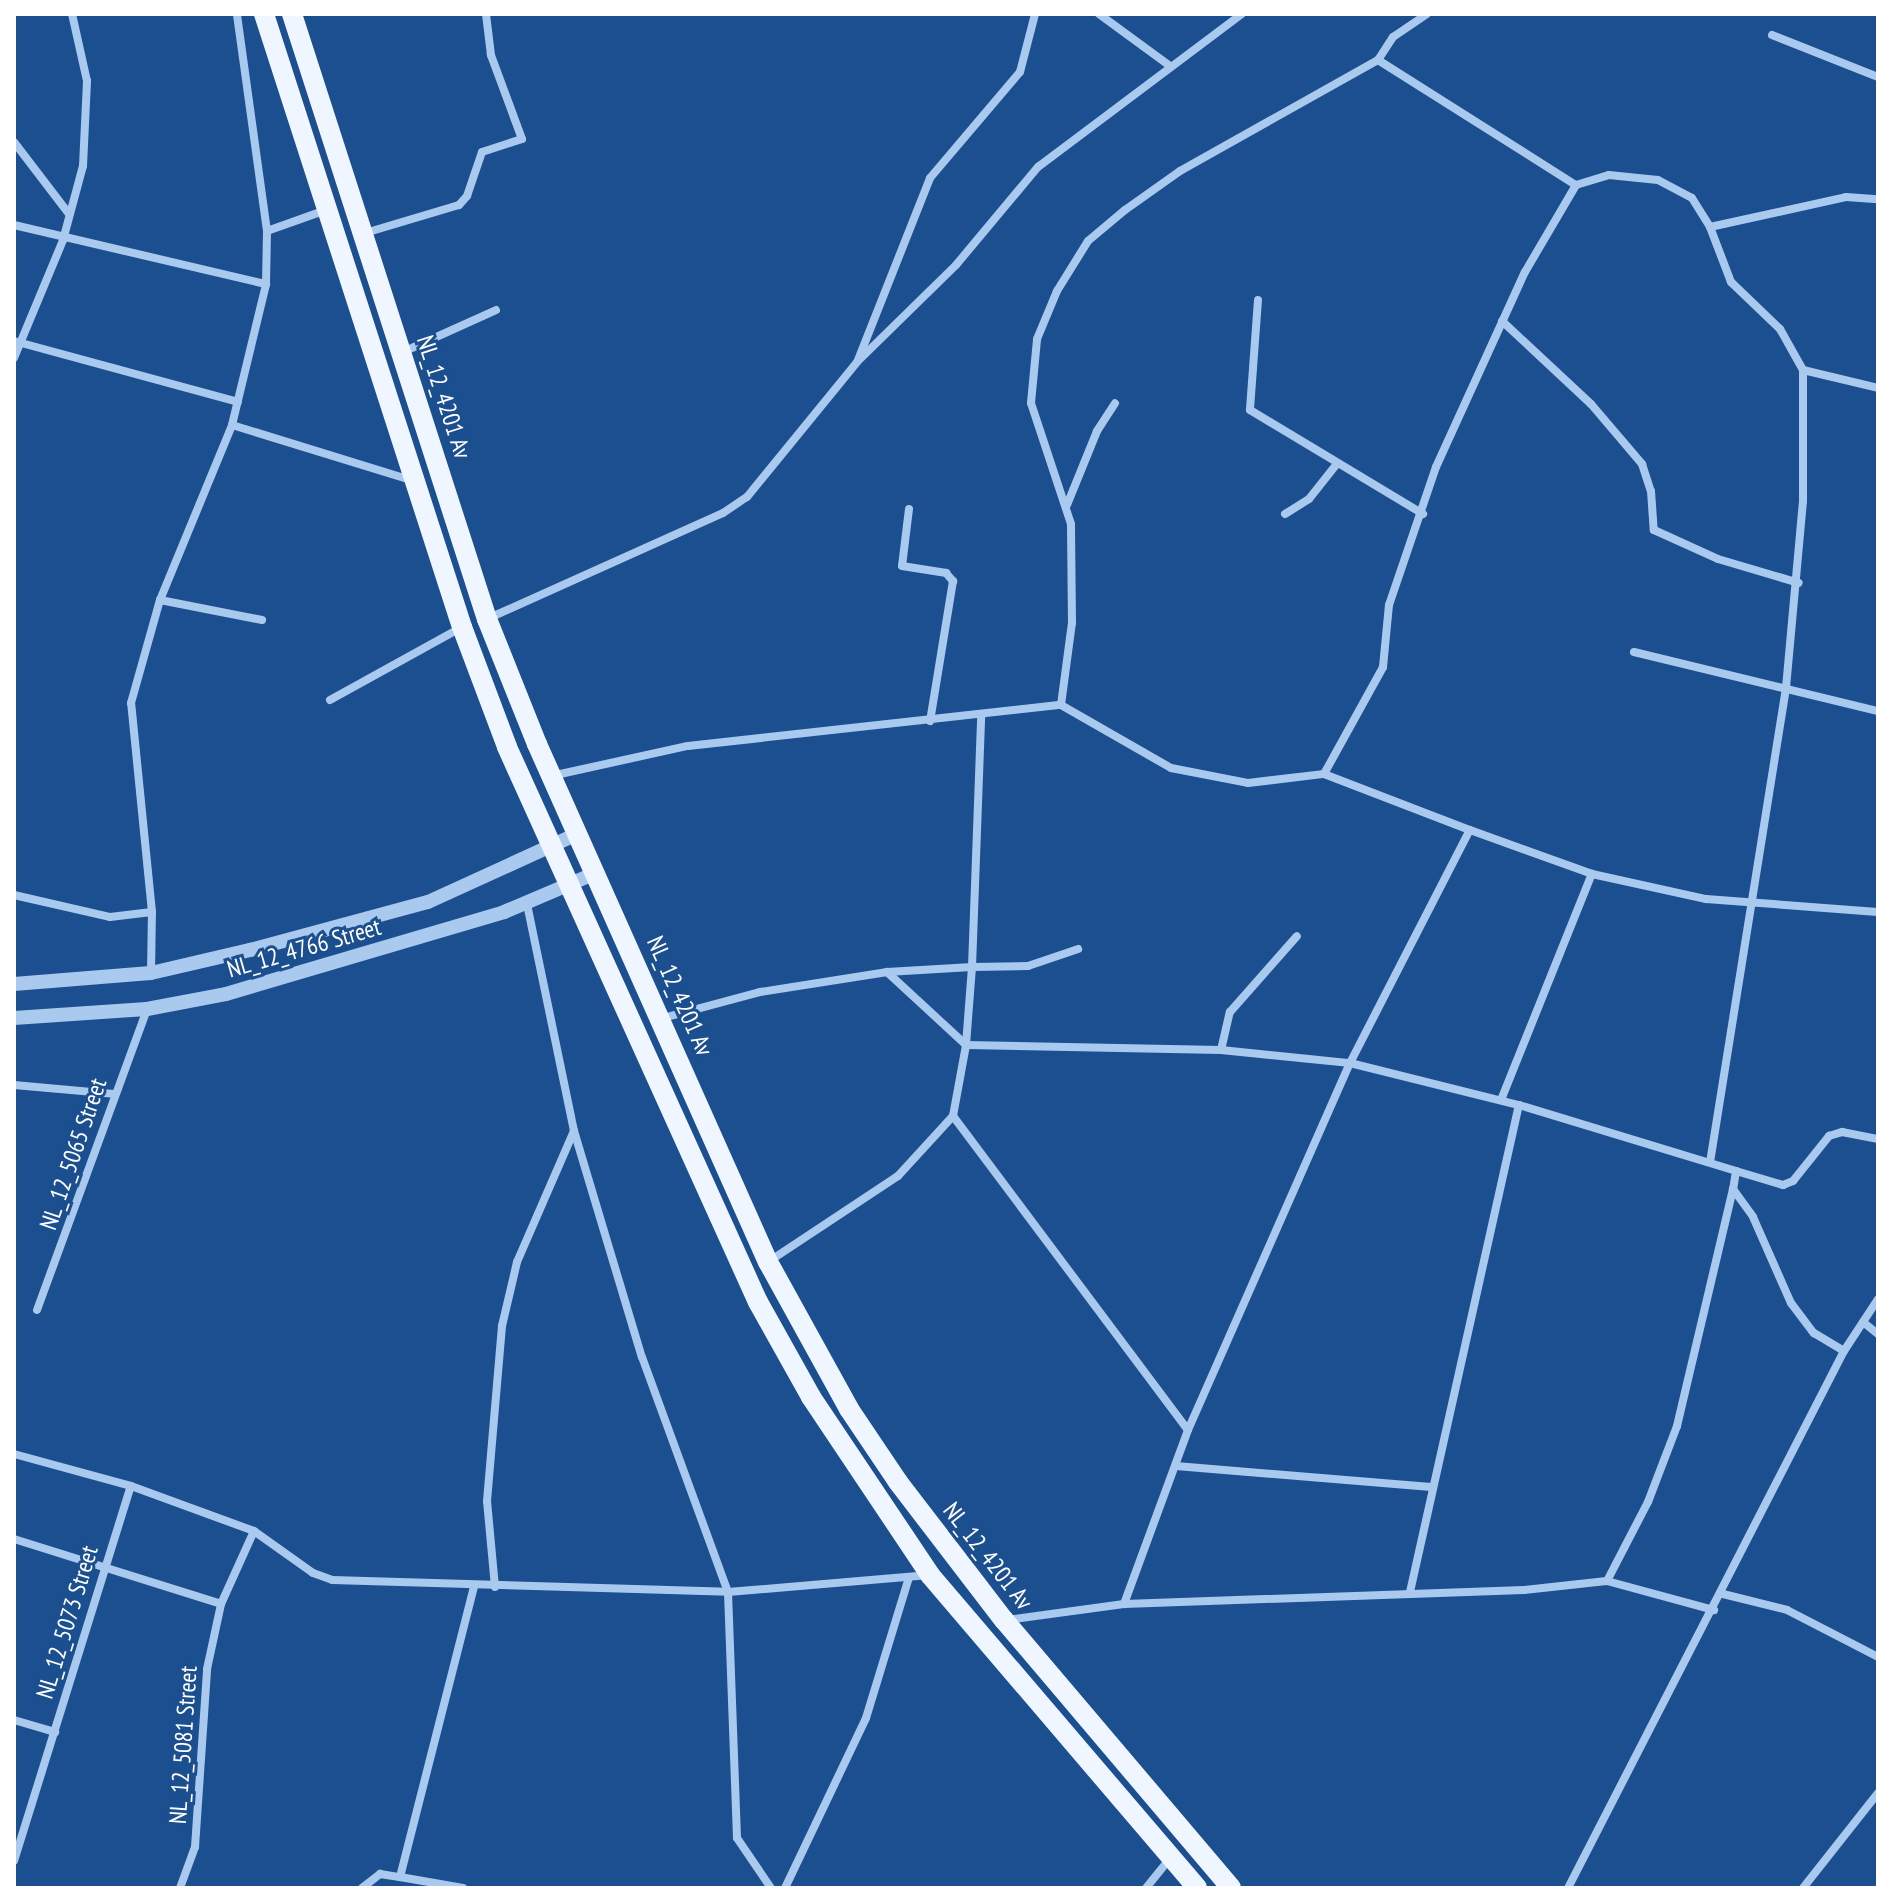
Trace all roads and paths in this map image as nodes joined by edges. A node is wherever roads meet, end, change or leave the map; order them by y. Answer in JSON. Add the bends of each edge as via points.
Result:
{"nodes":[{"id":1,"x":72,"y":14,"type":"edge"},
{"id":2,"x":237,"y":14,"type":"edge"},
{"id":3,"x":264,"y":14,"type":"edge"},
{"id":4,"x":292,"y":14,"type":"edge"},
{"id":5,"x":486,"y":14,"type":"edge"},
{"id":6,"x":1035,"y":14,"type":"edge"},
{"id":7,"x":1099,"y":14,"type":"edge"},
{"id":8,"x":1242,"y":14,"type":"edge"},
{"id":9,"x":1427,"y":14,"type":"edge"},
{"id":10,"x":1772,"y":35,"type":"dead end"},
{"id":11,"x":1378,"y":60,"type":"junction"},
{"id":12,"x":1170,"y":66,"type":"junction"},
{"id":13,"x":1878,"y":77,"type":"edge"},
{"id":14,"x":14,"y":142,"type":"edge"},
{"id":15,"x":1576,"y":185,"type":"junction"},
{"id":16,"x":1878,"y":199,"type":"edge"},
{"id":17,"x":330,"y":209,"type":"junction"},
{"id":18,"x":69,"y":214,"type":"junction"},
{"id":19,"x":14,"y":225,"type":"edge"},
{"id":20,"x":1710,"y":227,"type":"junction"},
{"id":21,"x":267,"y":231,"type":"junction"},
{"id":22,"x":364,"y":234,"type":"junction"},
{"id":23,"x":63,"y":240,"type":"junction"},
{"id":24,"x":266,"y":284,"type":"junction"},
{"id":25,"x":1258,"y":300,"type":"dead end"},
{"id":26,"x":496,"y":310,"type":"dead end"},
{"id":27,"x":1502,"y":321,"type":"junction"},
{"id":28,"x":18,"y":342,"type":"edge"},
{"id":29,"x":403,"y":352,"type":"junction"},
{"id":30,"x":14,"y":358,"type":"edge"},
{"id":31,"x":857,"y":362,"type":"junction"},
{"id":32,"x":1803,"y":370,"type":"junction"},
{"id":33,"x":1878,"y":388,"type":"edge"},
{"id":34,"x":238,"y":402,"type":"junction"},
{"id":35,"x":1115,"y":403,"type":"dead end"},
{"id":36,"x":232,"y":425,"type":"junction"},
{"id":37,"x":1336,"y":465,"type":"junction"},
{"id":38,"x":414,"y":481,"type":"junction"},
{"id":39,"x":1067,"y":505,"type":"junction"},
{"id":40,"x":909,"y":509,"type":"dead end"},
{"id":41,"x":1285,"y":514,"type":"dead end"},
{"id":42,"x":1423,"y":514,"type":"junction"},
{"id":43,"x":1799,"y":583,"type":"junction"},
{"id":44,"x":160,"y":600,"type":"junction"},
{"id":45,"x":487,"y":619,"type":"junction"},
{"id":46,"x":262,"y":620,"type":"dead end"},
{"id":47,"x":462,"y":627,"type":"junction"},
{"id":48,"x":1634,"y":652,"type":"dead end"},
{"id":49,"x":1786,"y":688,"type":"junction"},
{"id":50,"x":330,"y":700,"type":"dead end"},
{"id":51,"x":1061,"y":705,"type":"junction"},
{"id":52,"x":1878,"y":711,"type":"edge"},
{"id":53,"x":981,"y":717,"type":"junction"},
{"id":54,"x":930,"y":721,"type":"junction"},
{"id":55,"x":1324,"y":774,"type":"junction"},
{"id":56,"x":550,"y":776,"type":"junction"},
{"id":57,"x":1470,"y":830,"type":"junction"},
{"id":58,"x":577,"y":834,"type":"junction"},
{"id":59,"x":553,"y":846,"type":"junction"},
{"id":60,"x":596,"y":873,"type":"junction"},
{"id":61,"x":1592,"y":874,"type":"junction"},
{"id":62,"x":571,"y":885,"type":"junction"},
{"id":63,"x":14,"y":895,"type":"edge"},
{"id":64,"x":1751,"y":901,"type":"junction"},
{"id":65,"x":527,"y":904,"type":"junction"},
{"id":66,"x":152,"y":912,"type":"junction"},
{"id":67,"x":1878,"y":912,"type":"edge"},
{"id":68,"x":1297,"y":936,"type":"dead end"},
{"id":69,"x":1078,"y":949,"type":"dead end"},
{"id":70,"x":972,"y":967,"type":"junction"},
{"id":71,"x":887,"y":972,"type":"junction"},
{"id":72,"x":151,"y":973,"type":"junction"},
{"id":73,"x":14,"y":984,"type":"edge"},
{"id":74,"x":147,"y":1009,"type":"junction"},
{"id":75,"x":14,"y":1018,"type":"edge"},
{"id":76,"x":663,"y":1018,"type":"junction"},
{"id":77,"x":966,"y":1045,"type":"junction"},
{"id":78,"x":1221,"y":1050,"type":"junction"},
{"id":79,"x":1350,"y":1063,"type":"junction"},
{"id":80,"x":14,"y":1085,"type":"edge"},
{"id":81,"x":114,"y":1094,"type":"junction"},
{"id":82,"x":1501,"y":1100,"type":"junction"},
{"id":83,"x":1519,"y":1105,"type":"junction"},
{"id":84,"x":953,"y":1116,"type":"junction"},
{"id":85,"x":574,"y":1131,"type":"junction"},
{"id":86,"x":1878,"y":1139,"type":"edge"},
{"id":87,"x":1710,"y":1162,"type":"junction"},
{"id":88,"x":1736,"y":1171,"type":"junction"},
{"id":89,"x":1733,"y":1189,"type":"junction"},
{"id":90,"x":768,"y":1262,"type":"junction"},
{"id":91,"x":1878,"y":1299,"type":"edge"},
{"id":92,"x":37,"y":1310,"type":"dead end"},
{"id":93,"x":1863,"y":1322,"type":"junction"},
{"id":94,"x":1878,"y":1334,"type":"edge"},
{"id":95,"x":1844,"y":1351,"type":"junction"},
{"id":96,"x":1188,"y":1430,"type":"junction"},
{"id":97,"x":15,"y":1457,"type":"edge"},
{"id":98,"x":1176,"y":1466,"type":"junction"},
{"id":99,"x":131,"y":1486,"type":"junction"},
{"id":100,"x":1431,"y":1487,"type":"junction"},
{"id":101,"x":254,"y":1531,"type":"junction"},
{"id":102,"x":14,"y":1539,"type":"edge"},
{"id":103,"x":103,"y":1567,"type":"junction"},
{"id":104,"x":920,"y":1576,"type":"junction"},
{"id":105,"x":1607,"y":1581,"type":"junction"},
{"id":106,"x":474,"y":1587,"type":"junction"},
{"id":107,"x":495,"y":1587,"type":"junction"},
{"id":108,"x":728,"y":1592,"type":"junction"},
{"id":109,"x":1410,"y":1592,"type":"junction"},
{"id":110,"x":1723,"y":1594,"type":"junction"},
{"id":111,"x":221,"y":1604,"type":"junction"},
{"id":112,"x":1124,"y":1604,"type":"junction"},
{"id":113,"x":1714,"y":1610,"type":"junction"},
{"id":114,"x":1004,"y":1620,"type":"junction"},
{"id":115,"x":1878,"y":1657,"type":"edge"},
{"id":116,"x":14,"y":1720,"type":"edge"},
{"id":117,"x":55,"y":1732,"type":"junction"},
{"id":118,"x":1878,"y":1793,"type":"edge"},
{"id":119,"x":1170,"y":1857,"type":"junction"},
{"id":120,"x":14,"y":1861,"type":"edge"},
{"id":121,"x":400,"y":1877,"type":"junction"},
{"id":122,"x":180,"y":1888,"type":"edge"},
{"id":123,"x":362,"y":1888,"type":"edge"},
{"id":124,"x":463,"y":1888,"type":"edge"},
{"id":125,"x":771,"y":1888,"type":"edge"},
{"id":126,"x":785,"y":1888,"type":"edge"},
{"id":127,"x":1146,"y":1888,"type":"edge"},
{"id":128,"x":1197,"y":1888,"type":"edge"},
{"id":129,"x":1231,"y":1888,"type":"edge"},
{"id":130,"x":1568,"y":1888,"type":"edge"},
{"id":131,"x":1803,"y":1888,"type":"edge"}],
"edges":[{"from":1,"to":18,"type":"street","via":[[87,81],[87,123],[83,166]]},
{"from":2,"to":21,"type":"street"},
{"from":3,"to":17,"type":"main road"},
{"from":4,"to":22,"type":"main road","name":"NL_12_4201 Av"},
{"from":5,"to":22,"type":"street","via":[[491,55],[522,139],[482,152],[459,205]]},
{"from":6,"to":31,"type":"street","via":[[1020,72],[930,178]]},
{"from":7,"to":12,"type":"street"},
{"from":8,"to":12,"type":"street"},
{"from":9,"to":11,"type":"street","via":[[1393,37]]},
{"from":10,"to":13,"type":"street"},
{"from":11,"to":15,"type":"street"},
{"from":11,"to":39,"type":"street","via":[[1180,171],[1088,241],[1044,321],[1032,383],[1035,424]]},
{"from":12,"to":31,"type":"street","via":[[1038,167],[956,265]]},
{"from":14,"to":18,"type":"street"},
{"from":15,"to":20,"type":"street","via":[[1609,175],[1658,180],[1692,198]]},
{"from":15,"to":27,"type":"street"},
{"from":16,"to":20,"type":"street","via":[[1846,197]]},
{"from":17,"to":21,"type":"street"},
{"from":17,"to":38,"type":"main road"},
{"from":18,"to":23,"type":"street"},
{"from":19,"to":23,"type":"street"},
{"from":20,"to":32,"type":"street","via":[[1731,282],[1780,329]]},
{"from":21,"to":24,"type":"street"},
{"from":22,"to":29,"type":"main road","name":"NL_12_4201 Av"},
{"from":23,"to":24,"type":"street"},
{"from":23,"to":28,"type":"street"},
{"from":24,"to":34,"type":"street"},
{"from":25,"to":37,"type":"street","via":[[1250,410]]},
{"from":26,"to":29,"type":"street"},
{"from":27,"to":42,"type":"street","via":[[1443,448]]},
{"from":27,"to":43,"type":"street","via":[[1591,404],[1642,464],[1651,491],[1654,530],[1718,559]]},
{"from":28,"to":30,"type":"street"},
{"from":28,"to":34,"type":"street"},
{"from":29,"to":45,"type":"main road","name":"NL_12_4201 Av"},
{"from":31,"to":45,"type":"street","via":[[747,497],[723,513]]},
{"from":32,"to":33,"type":"street"},
{"from":32,"to":43,"type":"street"},
{"from":34,"to":36,"type":"street"},
{"from":35,"to":39,"type":"street","via":[[1097,431]]},
{"from":36,"to":38,"type":"street"},
{"from":36,"to":44,"type":"street"},
{"from":37,"to":41,"type":"street","via":[[1309,499]]},
{"from":37,"to":42,"type":"street"},
{"from":38,"to":47,"type":"main road"},
{"from":39,"to":51,"type":"street","via":[[1074,572]]},
{"from":40,"to":54,"type":"street","via":[[902,566],[946,573],[953,581]]},
{"from":42,"to":55,"type":"street","via":[[1389,605],[1383,667]]},
{"from":43,"to":49,"type":"street"},
{"from":44,"to":46,"type":"street"},
{"from":44,"to":66,"type":"street","via":[[131,703]]},
{"from":45,"to":56,"type":"main road","name":"NL_12_4201 Av"},
{"from":47,"to":50,"type":"street"},
{"from":47,"to":59,"type":"main road"},
{"from":48,"to":49,"type":"street"},
{"from":49,"to":52,"type":"street"},
{"from":49,"to":64,"type":"street"},
{"from":51,"to":53,"type":"street"},
{"from":51,"to":55,"type":"street","via":[[1171,768],[1248,783]]},
{"from":53,"to":54,"type":"street"},
{"from":53,"to":70,"type":"street"},
{"from":54,"to":56,"type":"street","via":[[688,746]]},
{"from":55,"to":57,"type":"street"},
{"from":56,"to":58,"type":"main road","name":"NL_12_4201 Av"},
{"from":57,"to":61,"type":"street"},
{"from":57,"to":79,"type":"street"},
{"from":58,"to":59,"type":"street","name":"NL_12_4766 Street"},
{"from":58,"to":60,"type":"main road","name":"NL_12_4201 Av"},
{"from":59,"to":62,"type":"main road"},
{"from":59,"to":72,"type":"street","name":"NL_12_4766 Street","via":[[428,902]]},
{"from":60,"to":62,"type":"street","name":"NL_12_4766 Street"},
{"from":60,"to":76,"type":"main road","name":"NL_12_4201 Av"},
{"from":61,"to":64,"type":"street","via":[[1706,899]]},
{"from":61,"to":82,"type":"street"},
{"from":62,"to":65,"type":"street","name":"NL_12_4766 Street"},
{"from":62,"to":104,"type":"main road","via":[[758,1302]]},
{"from":63,"to":66,"type":"street","via":[[110,917]]},
{"from":64,"to":67,"type":"street"},
{"from":64,"to":87,"type":"street"},
{"from":65,"to":74,"type":"street","name":"NL_12_4766 Street","via":[[226,994]]},
{"from":65,"to":85,"type":"street"},
{"from":66,"to":72,"type":"street"},
{"from":68,"to":78,"type":"street","via":[[1230,1012]]},
{"from":69,"to":70,"type":"street","via":[[1028,966]]},
{"from":70,"to":71,"type":"street"},
{"from":70,"to":77,"type":"street"},
{"from":71,"to":76,"type":"street","via":[[760,992]]},
{"from":71,"to":77,"type":"street"},
{"from":72,"to":73,"type":"street","name":"NL_12_4766 Street"},
{"from":74,"to":75,"type":"street","name":"NL_12_4766 Street"},
{"from":74,"to":81,"type":"street","name":"NL_12_5065 Street"},
{"from":76,"to":90,"type":"main road","name":"NL_12_4201 Av"},
{"from":77,"to":78,"type":"street"},
{"from":77,"to":84,"type":"street"},
{"from":78,"to":79,"type":"street"},
{"from":79,"to":82,"type":"street"},
{"from":79,"to":96,"type":"street"},
{"from":80,"to":81,"type":"street"},
{"from":81,"to":92,"type":"street","name":"NL_12_5065 Street"},
{"from":82,"to":83,"type":"street"},
{"from":83,"to":87,"type":"street"},
{"from":83,"to":100,"type":"street"},
{"from":84,"to":90,"type":"street","via":[[880,1192]]},
{"from":84,"to":96,"type":"street"},
{"from":85,"to":107,"type":"street","via":[[517,1262],[502,1326],[487,1501]]},
{"from":85,"to":108,"type":"street","via":[[642,1357]]},
{"from":86,"to":88,"type":"street","via":[[1842,1132],[1829,1136],[1793,1181],[1783,1185]]},
{"from":87,"to":88,"type":"street"},
{"from":88,"to":89,"type":"street"},
{"from":89,"to":95,"type":"street","via":[[1753,1217],[1804,1323]]},
{"from":89,"to":105,"type":"street","via":[[1677,1426],[1648,1502]]},
{"from":90,"to":114,"type":"main road","name":"NL_12_4201 Av","via":[[849,1409]]},
{"from":91,"to":93,"type":"street"},
{"from":93,"to":94,"type":"street"},
{"from":93,"to":95,"type":"street"},
{"from":95,"to":110,"type":"street"},
{"from":96,"to":98,"type":"street"},
{"from":97,"to":99,"type":"street"},
{"from":98,"to":100,"type":"street"},
{"from":98,"to":112,"type":"street"},
{"from":99,"to":101,"type":"street"},
{"from":99,"to":103,"type":"street","name":"NL_12_5073 Street"},
{"from":100,"to":109,"type":"street"},
{"from":101,"to":106,"type":"street","via":[[313,1573],[332,1580]]},
{"from":101,"to":111,"type":"street","name":"NL_12_5081 Street"},
{"from":102,"to":103,"type":"street"},
{"from":103,"to":111,"type":"street"},
{"from":103,"to":117,"type":"street","name":"NL_12_5073 Street"},
{"from":104,"to":108,"type":"street"},
{"from":104,"to":119,"type":"main road"},
{"from":104,"to":126,"type":"street","via":[[866,1718]]},
{"from":105,"to":109,"type":"street","via":[[1524,1590]]},
{"from":105,"to":113,"type":"street"},
{"from":106,"to":107,"type":"street"},
{"from":106,"to":121,"type":"street"},
{"from":107,"to":108,"type":"street"},
{"from":108,"to":125,"type":"street","via":[[737,1838]]},
{"from":109,"to":112,"type":"street"},
{"from":110,"to":113,"type":"street"},
{"from":110,"to":115,"type":"street","via":[[1787,1610]]},
{"from":111,"to":122,"type":"street","name":"NL_12_5081 Street","via":[[207,1669],[195,1847]]},
{"from":112,"to":114,"type":"street"},
{"from":113,"to":130,"type":"street"},
{"from":114,"to":129,"type":"main road","name":"NL_12_4201 Av"},
{"from":116,"to":117,"type":"street"},
{"from":117,"to":120,"type":"street","name":"NL_12_5073 Street"},
{"from":118,"to":131,"type":"street"},
{"from":119,"to":127,"type":"street"},
{"from":119,"to":128,"type":"main road"},
{"from":121,"to":123,"type":"street","via":[[380,1874]]},
{"from":121,"to":124,"type":"street"}]}
